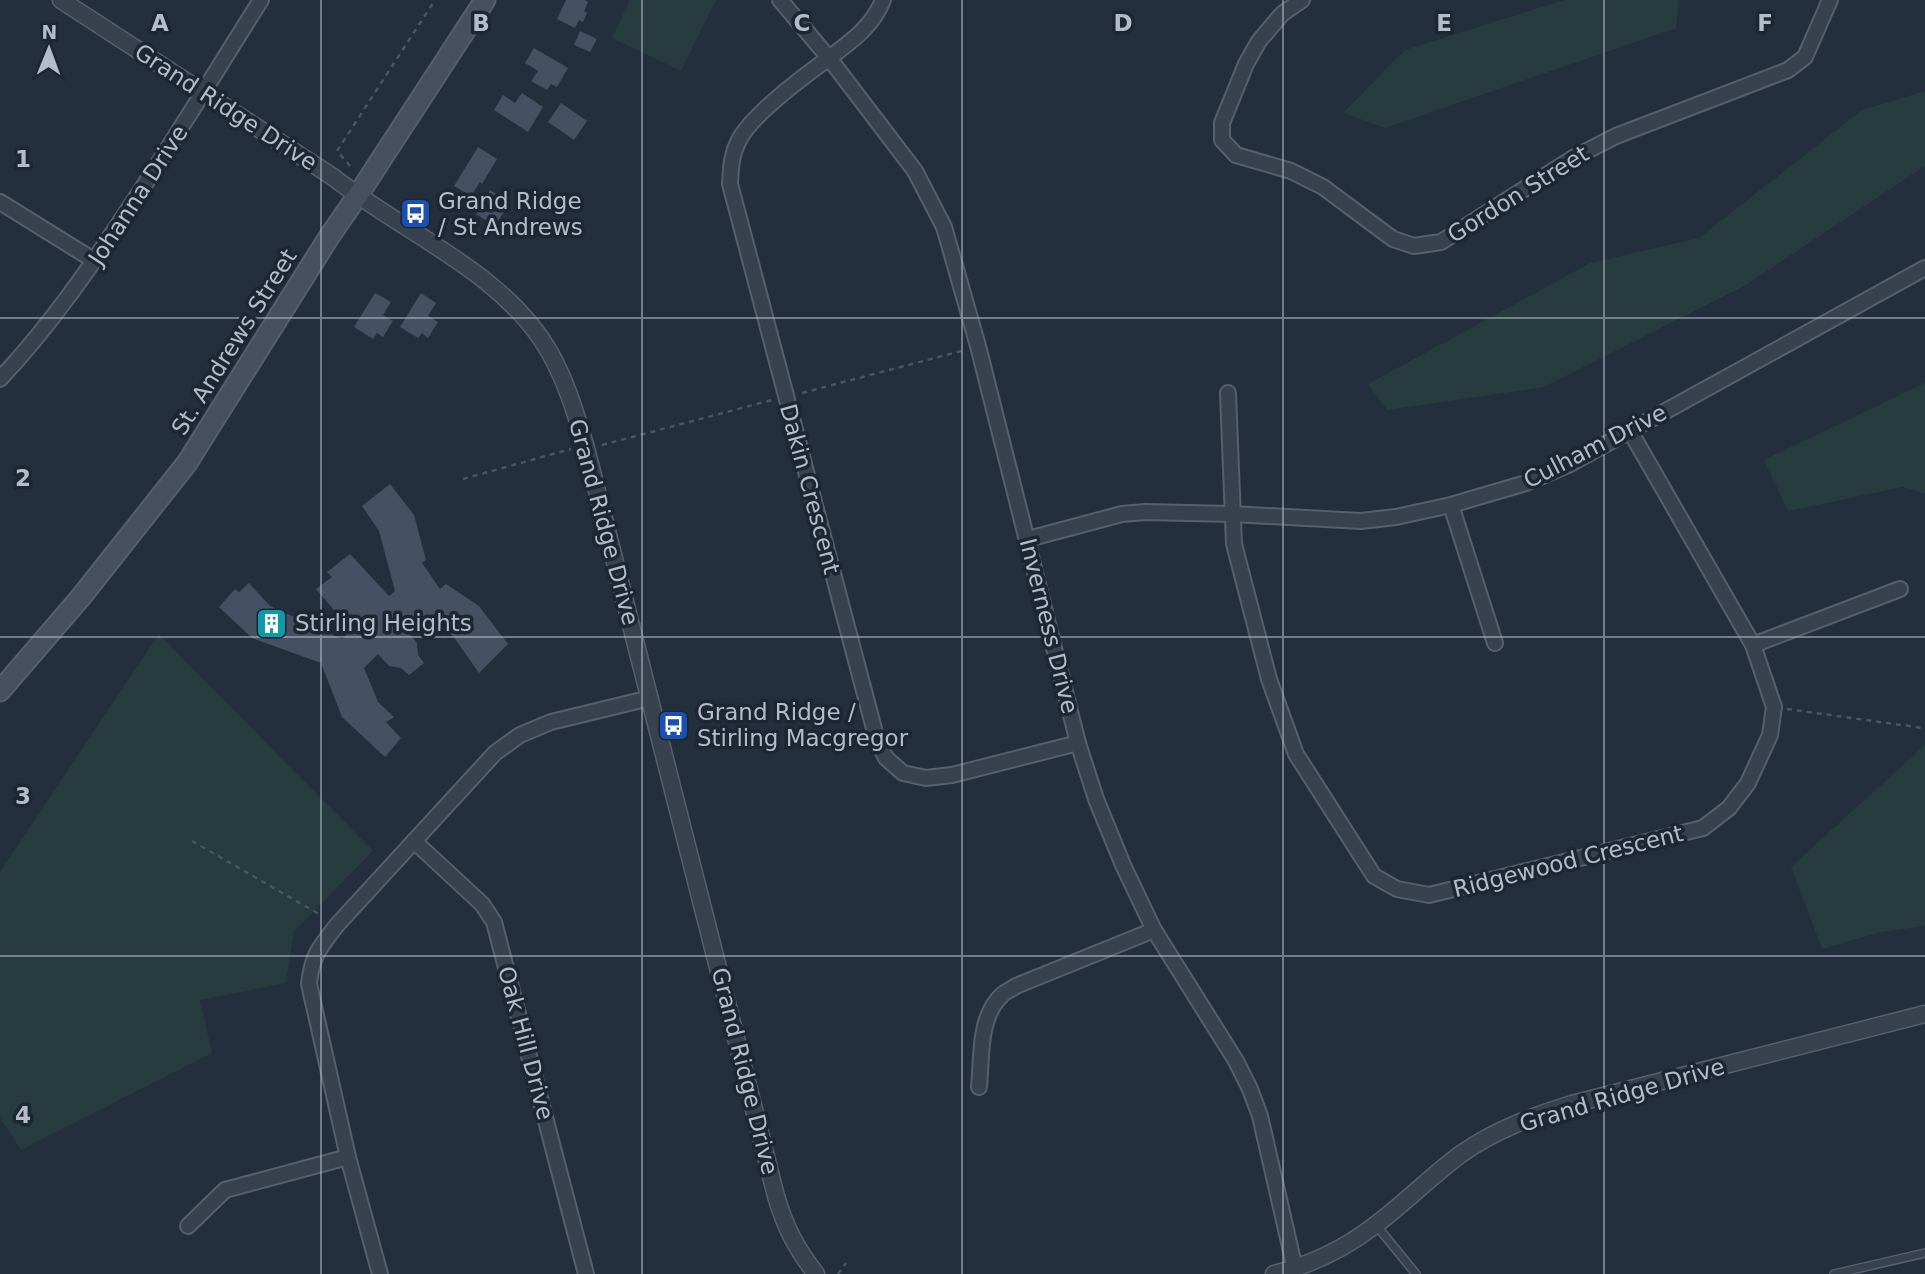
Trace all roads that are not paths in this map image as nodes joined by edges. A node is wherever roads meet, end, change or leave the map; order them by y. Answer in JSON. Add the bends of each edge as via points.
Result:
{"nodes":[{"id":1,"x":61,"y":0,"type":"edge"},
{"id":2,"x":261,"y":0,"type":"edge"},
{"id":3,"x":485,"y":0,"type":"edge"},
{"id":4,"x":780,"y":0,"type":"edge"},
{"id":5,"x":883,"y":0,"type":"edge"},
{"id":6,"x":1302,"y":0,"type":"edge"},
{"id":7,"x":1830,"y":0,"type":"edge"},
{"id":8,"x":829,"y":58,"type":"junction"},
{"id":9,"x":204,"y":92,"type":"junction"},
{"id":10,"x":358,"y":195,"type":"junction"},
{"id":11,"x":0,"y":202,"type":"edge"},
{"id":12,"x":95,"y":261,"type":"junction"},
{"id":13,"x":1925,"y":268,"type":"edge"},
{"id":14,"x":0,"y":379,"type":"edge"},
{"id":15,"x":1228,"y":393,"type":"dead end"},
{"id":16,"x":1630,"y":431,"type":"junction"},
{"id":17,"x":1451,"y":505,"type":"junction"},
{"id":18,"x":1232,"y":514,"type":"junction"},
{"id":19,"x":1028,"y":539,"type":"junction"},
{"id":20,"x":1900,"y":589,"type":"dead end"},
{"id":21,"x":1495,"y":643,"type":"dead end"},
{"id":22,"x":1753,"y":645,"type":"junction"},
{"id":23,"x":0,"y":691,"type":"edge"},
{"id":24,"x":650,"y":698,"type":"junction"},
{"id":25,"x":1078,"y":743,"type":"junction"},
{"id":26,"x":414,"y":841,"type":"junction"},
{"id":27,"x":1154,"y":930,"type":"junction"},
{"id":28,"x":1925,"y":1014,"type":"edge"},
{"id":29,"x":979,"y":1087,"type":"dead end"},
{"id":30,"x":348,"y":1157,"type":"junction"},
{"id":31,"x":1376,"y":1225,"type":"junction"},
{"id":32,"x":188,"y":1226,"type":"dead end"},
{"id":33,"x":1925,"y":1253,"type":"edge"},
{"id":34,"x":1295,"y":1269,"type":"junction"},
{"id":35,"x":380,"y":1274,"type":"edge"},
{"id":36,"x":586,"y":1274,"type":"edge"},
{"id":37,"x":816,"y":1274,"type":"edge"},
{"id":38,"x":1274,"y":1274,"type":"edge"},
{"id":39,"x":1416,"y":1274,"type":"edge"},
{"id":40,"x":1834,"y":1274,"type":"edge"}],
"edges":[{"from":1,"to":9,"type":"street","name":"Grand Ridge Drive"},
{"from":2,"to":9,"type":"street","name":"Johanna Drive"},
{"from":3,"to":10,"type":"main road","name":"St. Andrews Street"},
{"from":4,"to":8,"type":"street","name":"Inverness Drive"},
{"from":5,"to":8,"type":"street","name":"Dakin Crescent","via":[[862,33]]},
{"from":6,"to":7,"type":"street","name":"Gordon Street","via":[[1282,14],[1259,41],[1222,123],[1222,140],[1236,155],[1291,171],[1323,187],[1393,239],[1414,246],[1441,242],[1616,136],[1788,70],[1805,57]]},
{"from":8,"to":19,"type":"street","name":"Inverness Drive","via":[[915,171],[944,227]]},
{"from":8,"to":25,"type":"street","name":"Dakin Crescent","via":[[758,115],[739,140],[731,161],[730,184],[877,740],[886,758],[903,773],[926,778]]},
{"from":9,"to":10,"type":"street","name":"Grand Ridge Drive"},
{"from":9,"to":12,"type":"street","name":"Johanna Drive"},
{"from":10,"to":23,"type":"main road","name":"St. Andrews Street","via":[[187,463]]},
{"from":10,"to":24,"type":"street","name":"Grand Ridge Drive","via":[[506,297],[549,351],[574,405]]},
{"from":11,"to":12,"type":"street"},
{"from":12,"to":14,"type":"street","name":"Johanna Drive","via":[[29,349]]},
{"from":13,"to":16,"type":"street","name":"Culham Drive"},
{"from":15,"to":18,"type":"street","name":"Ridgewood Crescent"},
{"from":16,"to":17,"type":"street","name":"Culham Drive","via":[[1527,483]]},
{"from":16,"to":22,"type":"street","name":"Ridgewood Crescent"},
{"from":17,"to":18,"type":"street","name":"Culham Drive","via":[[1361,521]]},
{"from":17,"to":21,"type":"street"},
{"from":18,"to":19,"type":"street","name":"Culham Drive","via":[[1122,514]]},
{"from":18,"to":22,"type":"street","name":"Ridgewood Crescent","via":[[1234,544],[1269,679],[1296,754],[1374,876],[1397,888],[1429,895],[1703,828],[1729,808],[1748,783],[1770,735],[1774,707]]},
{"from":19,"to":25,"type":"street","name":"Inverness Drive"},
{"from":20,"to":22,"type":"street"},
{"from":24,"to":26,"type":"street","via":[[551,722],[520,735],[495,753]]},
{"from":24,"to":37,"type":"street","name":"Grand Ridge Drive","via":[[780,1208],[794,1244]]},
{"from":25,"to":27,"type":"street","name":"Inverness Drive","via":[[1096,799]]},
{"from":26,"to":30,"type":"street","via":[[337,925],[311,963],[309,984]]},
{"from":26,"to":36,"type":"street","name":"Oak Hill Drive","via":[[482,904],[494,922]]},
{"from":27,"to":29,"type":"street","via":[[1002,995],[985,1028]]},
{"from":27,"to":34,"type":"street","name":"Inverness Drive","via":[[1250,1089]]},
{"from":28,"to":31,"type":"street","name":"Grand Ridge Drive","via":[[1533,1116],[1462,1154]]},
{"from":30,"to":32,"type":"street","via":[[225,1190]]},
{"from":30,"to":35,"type":"street"},
{"from":31,"to":34,"type":"street","name":"Grand Ridge Drive"},
{"from":31,"to":39,"type":"lane"},
{"from":33,"to":40,"type":"lane"},
{"from":34,"to":38,"type":"street","name":"Grand Ridge Drive"}]}
